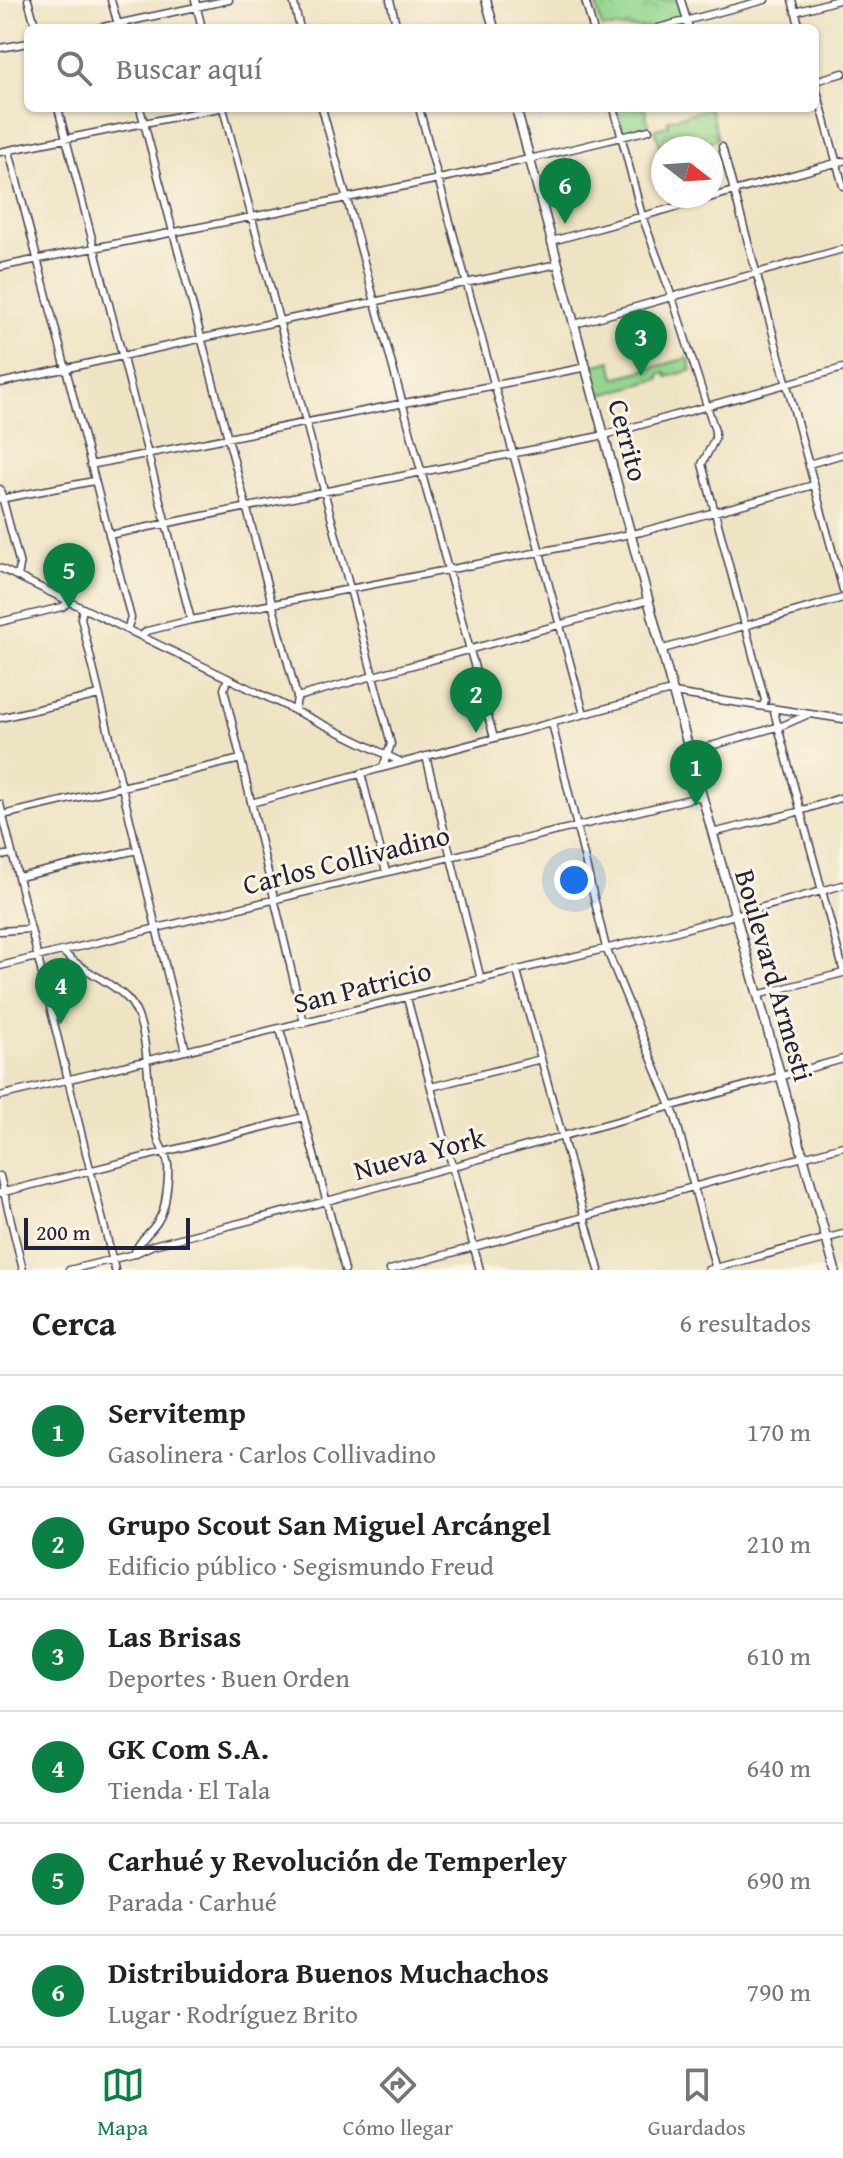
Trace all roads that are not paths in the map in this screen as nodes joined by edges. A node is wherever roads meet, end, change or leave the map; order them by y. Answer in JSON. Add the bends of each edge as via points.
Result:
{"nodes":[{"id":1,"x":28,"y":0,"type":"edge"},
{"id":2,"x":111,"y":0,"type":"edge"},
{"id":3,"x":229,"y":0,"type":"edge"},
{"id":4,"x":293,"y":0,"type":"edge"},
{"id":5,"x":390,"y":0,"type":"edge"},
{"id":6,"x":486,"y":0,"type":"edge"},
{"id":7,"x":585,"y":0,"type":"edge"},
{"id":8,"x":681,"y":0,"type":"edge"},
{"id":9,"x":765,"y":0,"type":"edge"},
{"id":10,"x":792,"y":0,"type":"edge"},
{"id":11,"x":838,"y":0,"type":"edge"},
{"id":12,"x":196,"y":3,"type":"edge"},
{"id":13,"x":795,"y":12,"type":"junction"},
{"id":14,"x":35,"y":24,"type":"edge"},
{"id":15,"x":117,"y":24,"type":"edge"},
{"id":16,"x":125,"y":24,"type":"edge"},
{"id":17,"x":201,"y":24,"type":"edge"},
{"id":18,"x":299,"y":24,"type":"edge"},
{"id":19,"x":396,"y":24,"type":"edge"},
{"id":20,"x":493,"y":24,"type":"edge"},
{"id":21,"x":592,"y":24,"type":"edge"},
{"id":22,"x":688,"y":24,"type":"edge"},
{"id":23,"x":799,"y":24,"type":"edge"},
{"id":24,"x":24,"y":44,"type":"edge"},
{"id":25,"x":0,"y":48,"type":"edge"},
{"id":26,"x":843,"y":73,"type":"edge"},
{"id":27,"x":819,"y":81,"type":"edge"},
{"id":28,"x":819,"y":95,"type":"edge"},
{"id":29,"x":59,"y":112,"type":"edge"},
{"id":30,"x":141,"y":112,"type":"edge"},
{"id":31,"x":201,"y":112,"type":"edge"},
{"id":32,"x":222,"y":112,"type":"edge"},
{"id":33,"x":323,"y":112,"type":"edge"},
{"id":34,"x":420,"y":112,"type":"edge"},
{"id":35,"x":517,"y":112,"type":"edge"},
{"id":36,"x":615,"y":112,"type":"edge"},
{"id":37,"x":145,"y":123,"type":"junction"},
{"id":38,"x":649,"y":130,"type":"dead end"},
{"id":39,"x":622,"y":137,"type":"junction"},
{"id":40,"x":67,"y":139,"type":"junction"},
{"id":41,"x":9,"y":151,"type":"junction"},
{"id":42,"x":723,"y":151,"type":"edge"},
{"id":43,"x":0,"y":152,"type":"edge"},
{"id":44,"x":530,"y":160,"type":"junction"},
{"id":45,"x":840,"y":162,"type":"edge"},
{"id":46,"x":439,"y":180,"type":"junction"},
{"id":47,"x":843,"y":186,"type":"edge"},
{"id":48,"x":733,"y":191,"type":"junction"},
{"id":49,"x":347,"y":198,"type":"junction"},
{"id":50,"x":642,"y":216,"type":"junction"},
{"id":51,"x":253,"y":217,"type":"junction"},
{"id":52,"x":174,"y":233,"type":"junction"},
{"id":53,"x":552,"y":241,"type":"junction"},
{"id":54,"x":95,"y":249,"type":"junction"},
{"id":55,"x":843,"y":249,"type":"edge"},
{"id":56,"x":37,"y":259,"type":"junction"},
{"id":57,"x":558,"y":264,"type":"junction"},
{"id":58,"x":0,"y":267,"type":"edge"},
{"id":59,"x":757,"y":273,"type":"junction"},
{"id":60,"x":467,"y":282,"type":"junction"},
{"id":61,"x":672,"y":297,"type":"junction"},
{"id":62,"x":375,"y":300,"type":"junction"},
{"id":63,"x":280,"y":321,"type":"junction"},
{"id":64,"x":575,"y":324,"type":"junction"},
{"id":65,"x":202,"y":339,"type":"junction"},
{"id":66,"x":124,"y":357,"type":"junction"},
{"id":67,"x":587,"y":367,"type":"junction"},
{"id":68,"x":843,"y":368,"type":"edge"},
{"id":69,"x":66,"y":370,"type":"junction"},
{"id":70,"x":0,"y":383,"type":"edge"},
{"id":71,"x":495,"y":384,"type":"junction"},
{"id":72,"x":787,"y":384,"type":"junction"},
{"id":73,"x":403,"y":402,"type":"junction"},
{"id":74,"x":707,"y":406,"type":"junction"},
{"id":75,"x":307,"y":421,"type":"junction"},
{"id":76,"x":605,"y":435,"type":"junction"},
{"id":77,"x":228,"y":437,"type":"junction"},
{"id":78,"x":149,"y":453,"type":"junction"},
{"id":79,"x":514,"y":453,"type":"junction"},
{"id":80,"x":843,"y":454,"type":"edge"},
{"id":81,"x":809,"y":464,"type":"junction"},
{"id":82,"x":90,"y":465,"type":"junction"},
{"id":83,"x":422,"y":471,"type":"junction"},
{"id":84,"x":94,"y":481,"type":"junction"},
{"id":85,"x":814,"y":485,"type":"junction"},
{"id":86,"x":0,"y":489,"type":"edge"},
{"id":87,"x":325,"y":491,"type":"junction"},
{"id":88,"x":1,"y":499,"type":"edge"},
{"id":89,"x":245,"y":506,"type":"junction"},
{"id":90,"x":714,"y":511,"type":"junction"},
{"id":91,"x":167,"y":522,"type":"junction"},
{"id":92,"x":632,"y":534,"type":"junction"},
{"id":93,"x":109,"y":535,"type":"junction"},
{"id":94,"x":541,"y":552,"type":"junction"},
{"id":95,"x":0,"y":568,"type":"edge"},
{"id":96,"x":449,"y":568,"type":"junction"},
{"id":97,"x":18,"y":577,"type":"junction"},
{"id":98,"x":350,"y":588,"type":"junction"},
{"id":99,"x":843,"y":590,"type":"edge"},
{"id":100,"x":843,"y":598,"type":"edge"},
{"id":101,"x":649,"y":600,"type":"junction"},
{"id":102,"x":69,"y":602,"type":"junction"},
{"id":103,"x":271,"y":603,"type":"junction"},
{"id":104,"x":83,"y":609,"type":"junction"},
{"id":105,"x":191,"y":620,"type":"junction"},
{"id":106,"x":0,"y":622,"type":"edge"},
{"id":107,"x":561,"y":624,"type":"junction"},
{"id":108,"x":745,"y":626,"type":"junction"},
{"id":109,"x":127,"y":630,"type":"junction"},
{"id":110,"x":141,"y":636,"type":"junction"},
{"id":111,"x":470,"y":649,"type":"junction"},
{"id":112,"x":663,"y":649,"type":"junction"},
{"id":113,"x":373,"y":676,"type":"junction"},
{"id":114,"x":228,"y":678,"type":"junction"},
{"id":115,"x":673,"y":692,"type":"junction"},
{"id":116,"x":99,"y":695,"type":"junction"},
{"id":117,"x":297,"y":697,"type":"junction"},
{"id":118,"x":763,"y":706,"type":"junction"},
{"id":119,"x":773,"y":708,"type":"junction"},
{"id":120,"x":295,"y":711,"type":"junction"},
{"id":121,"x":584,"y":714,"type":"junction"},
{"id":122,"x":809,"y":714,"type":"junction"},
{"id":123,"x":0,"y":718,"type":"edge"},
{"id":124,"x":843,"y":719,"type":"edge"},
{"id":125,"x":552,"y":723,"type":"junction"},
{"id":126,"x":779,"y":727,"type":"junction"},
{"id":127,"x":494,"y":738,"type":"junction"},
{"id":128,"x":690,"y":752,"type":"junction"},
{"id":129,"x":389,"y":755,"type":"junction"},
{"id":130,"x":426,"y":756,"type":"junction"},
{"id":131,"x":241,"y":759,"type":"junction"},
{"id":132,"x":401,"y":762,"type":"junction"},
{"id":133,"x":383,"y":767,"type":"junction"},
{"id":134,"x":361,"y":773,"type":"junction"},
{"id":135,"x":121,"y":786,"type":"junction"},
{"id":136,"x":702,"y":796,"type":"junction"},
{"id":137,"x":843,"y":797,"type":"edge"},
{"id":138,"x":251,"y":803,"type":"junction"},
{"id":139,"x":0,"y":804,"type":"edge"},
{"id":140,"x":801,"y":810,"type":"junction"},
{"id":141,"x":3,"y":815,"type":"junction"},
{"id":142,"x":575,"y":826,"type":"junction"},
{"id":143,"x":712,"y":833,"type":"junction"},
{"id":144,"x":137,"y":850,"type":"junction"},
{"id":145,"x":12,"y":854,"type":"junction"},
{"id":146,"x":451,"y":855,"type":"junction"},
{"id":147,"x":0,"y":856,"type":"edge"},
{"id":148,"x":386,"y":872,"type":"junction"},
{"id":149,"x":19,"y":877,"type":"junction"},
{"id":150,"x":843,"y":885,"type":"edge"},
{"id":151,"x":821,"y":891,"type":"junction"},
{"id":152,"x":275,"y":899,"type":"junction"},
{"id":153,"x":735,"y":916,"type":"junction"},
{"id":154,"x":156,"y":928,"type":"junction"},
{"id":155,"x":30,"y":929,"type":"junction"},
{"id":156,"x":0,"y":931,"type":"edge"},
{"id":157,"x":606,"y":948,"type":"junction"},
{"id":158,"x":62,"y":951,"type":"junction"},
{"id":159,"x":38,"y":957,"type":"junction"},
{"id":160,"x":0,"y":966,"type":"edge"},
{"id":161,"x":517,"y":971,"type":"junction"},
{"id":162,"x":843,"y":971,"type":"edge"},
{"id":163,"x":481,"y":980,"type":"junction"},
{"id":164,"x":757,"y":995,"type":"junction"},
{"id":165,"x":407,"y":998,"type":"junction"},
{"id":166,"x":304,"y":1023,"type":"junction"},
{"id":167,"x":280,"y":1029,"type":"junction"},
{"id":168,"x":186,"y":1051,"type":"junction"},
{"id":169,"x":146,"y":1059,"type":"junction"},
{"id":170,"x":541,"y":1059,"type":"junction"},
{"id":171,"x":843,"y":1059,"type":"edge"},
{"id":172,"x":780,"y":1076,"type":"junction"},
{"id":173,"x":68,"y":1080,"type":"junction"},
{"id":174,"x":431,"y":1087,"type":"junction"},
{"id":175,"x":0,"y":1096,"type":"edge"},
{"id":176,"x":671,"y":1106,"type":"junction"},
{"id":177,"x":304,"y":1117,"type":"junction"},
{"id":178,"x":562,"y":1136,"type":"junction"},
{"id":179,"x":843,"y":1146,"type":"edge"},
{"id":180,"x":164,"y":1152,"type":"junction"},
{"id":181,"x":803,"y":1157,"type":"junction"},
{"id":182,"x":452,"y":1166,"type":"junction"},
{"id":183,"x":90,"y":1170,"type":"junction"},
{"id":184,"x":0,"y":1176,"type":"edge"},
{"id":185,"x":695,"y":1187,"type":"junction"},
{"id":186,"x":2,"y":1192,"type":"edge"},
{"id":187,"x":327,"y":1201,"type":"junction"},
{"id":188,"x":585,"y":1217,"type":"junction"},
{"id":189,"x":843,"y":1234,"type":"edge"},
{"id":190,"x":825,"y":1239,"type":"junction"},
{"id":191,"x":474,"y":1247,"type":"junction"},
{"id":192,"x":134,"y":1254,"type":"junction"},
{"id":193,"x":113,"y":1260,"type":"junction"},
{"id":194,"x":713,"y":1269,"type":"edge"},
{"id":195,"x":23,"y":1270,"type":"edge"},
{"id":196,"x":69,"y":1270,"type":"edge"},
{"id":197,"x":115,"y":1270,"type":"edge"},
{"id":198,"x":345,"y":1270,"type":"edge"},
{"id":199,"x":390,"y":1270,"type":"edge"},
{"id":200,"x":480,"y":1270,"type":"edge"},
{"id":201,"x":599,"y":1270,"type":"edge"},
{"id":202,"x":835,"y":1270,"type":"edge"}],
"edges":[{"from":1,"to":14,"type":"street"},
{"from":2,"to":15,"type":"street"},
{"from":3,"to":12,"type":"street"},
{"from":4,"to":18,"type":"street"},
{"from":5,"to":19,"type":"street"},
{"from":6,"to":20,"type":"main road"},
{"from":7,"to":21,"type":"street"},
{"from":8,"to":22,"type":"street"},
{"from":9,"to":22,"type":"street"},
{"from":10,"to":13,"type":"street"},
{"from":11,"to":13,"type":"street"},
{"from":12,"to":16,"type":"street"},
{"from":12,"to":17,"type":"street"},
{"from":13,"to":23,"type":"street"},
{"from":24,"to":25,"type":"street"},
{"from":26,"to":27,"type":"street"},
{"from":28,"to":45,"type":"street"},
{"from":29,"to":40,"type":"street"},
{"from":30,"to":37,"type":"street"},
{"from":31,"to":37,"type":"street"},
{"from":32,"to":51,"type":"street"},
{"from":33,"to":49,"type":"street"},
{"from":34,"to":46,"type":"street"},
{"from":35,"to":44,"type":"main road","name":"Cerrito"},
{"from":36,"to":39,"type":"street"},
{"from":37,"to":40,"type":"street"},
{"from":37,"to":52,"type":"street"},
{"from":38,"to":39,"type":"street"},
{"from":39,"to":44,"type":"street"},
{"from":39,"to":50,"type":"street"},
{"from":40,"to":41,"type":"street"},
{"from":40,"to":54,"type":"street"},
{"from":41,"to":43,"type":"street"},
{"from":41,"to":56,"type":"street"},
{"from":42,"to":48,"type":"street"},
{"from":44,"to":46,"type":"street"},
{"from":44,"to":53,"type":"main road","name":"Cerrito"},
{"from":45,"to":47,"type":"street"},
{"from":45,"to":48,"type":"street"},
{"from":46,"to":49,"type":"street"},
{"from":46,"to":60,"type":"street"},
{"from":48,"to":50,"type":"street"},
{"from":48,"to":59,"type":"street"},
{"from":49,"to":51,"type":"street"},
{"from":49,"to":62,"type":"street"},
{"from":50,"to":53,"type":"street"},
{"from":50,"to":61,"type":"street"},
{"from":51,"to":52,"type":"street"},
{"from":51,"to":63,"type":"street"},
{"from":52,"to":54,"type":"street"},
{"from":52,"to":65,"type":"street"},
{"from":53,"to":57,"type":"main road","name":"Cerrito"},
{"from":54,"to":56,"type":"street"},
{"from":54,"to":66,"type":"street"},
{"from":55,"to":59,"type":"street"},
{"from":56,"to":58,"type":"street"},
{"from":56,"to":69,"type":"street"},
{"from":57,"to":60,"type":"street"},
{"from":57,"to":64,"type":"main road","name":"Cerrito"},
{"from":59,"to":61,"type":"street"},
{"from":59,"to":72,"type":"street"},
{"from":60,"to":62,"type":"street"},
{"from":60,"to":71,"type":"street"},
{"from":61,"to":64,"type":"street"},
{"from":61,"to":74,"type":"street"},
{"from":62,"to":63,"type":"street"},
{"from":62,"to":73,"type":"street"},
{"from":63,"to":65,"type":"street"},
{"from":63,"to":75,"type":"street"},
{"from":64,"to":67,"type":"main road","name":"Cerrito"},
{"from":65,"to":66,"type":"street"},
{"from":65,"to":77,"type":"street"},
{"from":66,"to":69,"type":"street"},
{"from":66,"to":78,"type":"street"},
{"from":67,"to":71,"type":"street"},
{"from":67,"to":76,"type":"main road","name":"Cerrito"},
{"from":68,"to":72,"type":"street"},
{"from":69,"to":70,"type":"street"},
{"from":69,"to":82,"type":"street"},
{"from":71,"to":73,"type":"street"},
{"from":71,"to":79,"type":"street"},
{"from":72,"to":74,"type":"street"},
{"from":72,"to":81,"type":"street"},
{"from":73,"to":75,"type":"street"},
{"from":73,"to":83,"type":"street"},
{"from":74,"to":76,"type":"street"},
{"from":74,"to":90,"type":"street","via":[[716,435],[702,464]]},
{"from":75,"to":77,"type":"street"},
{"from":75,"to":87,"type":"street"},
{"from":76,"to":79,"type":"street"},
{"from":76,"to":92,"type":"main road","name":"Cerrito"},
{"from":77,"to":78,"type":"street"},
{"from":77,"to":89,"type":"street"},
{"from":78,"to":82,"type":"street"},
{"from":78,"to":91,"type":"street"},
{"from":79,"to":83,"type":"street"},
{"from":79,"to":94,"type":"street"},
{"from":80,"to":81,"type":"street"},
{"from":81,"to":85,"type":"street"},
{"from":82,"to":84,"type":"street"},
{"from":83,"to":87,"type":"street"},
{"from":83,"to":96,"type":"street"},
{"from":84,"to":88,"type":"street"},
{"from":84,"to":93,"type":"street"},
{"from":85,"to":90,"type":"street"},
{"from":85,"to":99,"type":"street"},
{"from":86,"to":88,"type":"street"},
{"from":87,"to":89,"type":"street"},
{"from":87,"to":98,"type":"street"},
{"from":88,"to":97,"type":"street","via":[[20,565]]},
{"from":89,"to":91,"type":"street"},
{"from":89,"to":103,"type":"street"},
{"from":90,"to":92,"type":"street"},
{"from":90,"to":108,"type":"street"},
{"from":91,"to":93,"type":"street"},
{"from":91,"to":105,"type":"street"},
{"from":92,"to":94,"type":"street"},
{"from":92,"to":101,"type":"main road","name":"Cerrito"},
{"from":93,"to":109,"type":"street","via":[[131,618]]},
{"from":94,"to":96,"type":"street"},
{"from":94,"to":107,"type":"street"},
{"from":95,"to":97,"type":"street"},
{"from":96,"to":98,"type":"street"},
{"from":96,"to":111,"type":"street"},
{"from":97,"to":102,"type":"street"},
{"from":98,"to":103,"type":"street"},
{"from":98,"to":113,"type":"street"},
{"from":100,"to":108,"type":"street"},
{"from":101,"to":107,"type":"street"},
{"from":101,"to":112,"type":"main road","name":"Cerrito"},
{"from":102,"to":104,"type":"street"},
{"from":102,"to":106,"type":"street"},
{"from":103,"to":105,"type":"street"},
{"from":103,"to":117,"type":"street"},
{"from":104,"to":109,"type":"street"},
{"from":104,"to":116,"type":"street"},
{"from":105,"to":110,"type":"street"},
{"from":107,"to":111,"type":"street"},
{"from":107,"to":121,"type":"street"},
{"from":108,"to":112,"type":"street"},
{"from":108,"to":118,"type":"street"},
{"from":109,"to":110,"type":"street"},
{"from":110,"to":114,"type":"street"},
{"from":111,"to":113,"type":"street"},
{"from":111,"to":127,"type":"street"},
{"from":112,"to":115,"type":"main road","name":"Cerrito"},
{"from":113,"to":117,"type":"street"},
{"from":113,"to":129,"type":"street","via":[[391,744]]},
{"from":114,"to":120,"type":"street"},
{"from":114,"to":131,"type":"street","via":[[224,689]]},
{"from":115,"to":118,"type":"street"},
{"from":115,"to":121,"type":"street"},
{"from":115,"to":128,"type":"main road","name":"Boulevard Armesti"},
{"from":116,"to":123,"type":"street"},
{"from":116,"to":135,"type":"street"},
{"from":117,"to":120,"type":"street"},
{"from":118,"to":119,"type":"street"},
{"from":119,"to":122,"type":"street"},
{"from":119,"to":126,"type":"street"},
{"from":120,"to":129,"type":"street"},
{"from":121,"to":125,"type":"street"},
{"from":122,"to":124,"type":"street"},
{"from":122,"to":126,"type":"street"},
{"from":125,"to":127,"type":"street"},
{"from":125,"to":142,"type":"street"},
{"from":126,"to":128,"type":"street"},
{"from":126,"to":140,"type":"street"},
{"from":127,"to":130,"type":"street"},
{"from":128,"to":136,"type":"main road","name":"Boulevard Armesti"},
{"from":129,"to":132,"type":"street"},
{"from":129,"to":133,"type":"street"},
{"from":130,"to":132,"type":"street"},
{"from":130,"to":146,"type":"street"},
{"from":131,"to":135,"type":"street"},
{"from":131,"to":138,"type":"street"},
{"from":132,"to":133,"type":"street"},
{"from":133,"to":134,"type":"street"},
{"from":134,"to":138,"type":"street"},
{"from":134,"to":148,"type":"street"},
{"from":135,"to":141,"type":"street"},
{"from":135,"to":144,"type":"street"},
{"from":136,"to":142,"type":"street","name":"Carlos Collivadino"},
{"from":136,"to":143,"type":"main road","name":"Boulevard Armesti"},
{"from":137,"to":140,"type":"street"},
{"from":138,"to":152,"type":"street"},
{"from":139,"to":141,"type":"street"},
{"from":140,"to":143,"type":"street"},
{"from":140,"to":151,"type":"street"},
{"from":141,"to":145,"type":"street"},
{"from":142,"to":146,"type":"street","name":"Carlos Collivadino"},
{"from":142,"to":157,"type":"street"},
{"from":143,"to":153,"type":"main road","name":"Boulevard Armesti"},
{"from":144,"to":149,"type":"street"},
{"from":144,"to":154,"type":"street"},
{"from":145,"to":147,"type":"street"},
{"from":145,"to":149,"type":"street"},
{"from":146,"to":148,"type":"street","name":"Carlos Collivadino"},
{"from":146,"to":163,"type":"street"},
{"from":148,"to":152,"type":"street","name":"Carlos Collivadino"},
{"from":149,"to":155,"type":"street"},
{"from":150,"to":151,"type":"street","name":"San Patricio"},
{"from":151,"to":153,"type":"street","name":"San Patricio"},
{"from":151,"to":162,"type":"street"},
{"from":152,"to":154,"type":"street","name":"Carlos Collivadino"},
{"from":152,"to":166,"type":"street"},
{"from":153,"to":157,"type":"street","name":"San Patricio"},
{"from":153,"to":164,"type":"main road","name":"Boulevard Armesti"},
{"from":154,"to":158,"type":"street","name":"Carlos Collivadino"},
{"from":154,"to":168,"type":"street"},
{"from":155,"to":156,"type":"street"},
{"from":155,"to":159,"type":"street"},
{"from":157,"to":161,"type":"street","name":"San Patricio"},
{"from":157,"to":176,"type":"street"},
{"from":158,"to":159,"type":"street","name":"Carlos Collivadino"},
{"from":158,"to":169,"type":"street","via":[[129,1001]]},
{"from":159,"to":160,"type":"street","name":"Carlos Collivadino"},
{"from":159,"to":173,"type":"street"},
{"from":161,"to":163,"type":"street","name":"San Patricio"},
{"from":161,"to":170,"type":"street"},
{"from":162,"to":164,"type":"street"},
{"from":163,"to":165,"type":"street","name":"San Patricio"},
{"from":164,"to":172,"type":"main road","name":"Boulevard Armesti"},
{"from":165,"to":166,"type":"street","name":"San Patricio"},
{"from":165,"to":174,"type":"street"},
{"from":166,"to":167,"type":"street","name":"San Patricio"},
{"from":167,"to":168,"type":"street","name":"San Patricio"},
{"from":167,"to":177,"type":"street"},
{"from":168,"to":169,"type":"street","name":"San Patricio"},
{"from":169,"to":173,"type":"street","name":"San Patricio"},
{"from":169,"to":180,"type":"street","via":[[150,1101]]},
{"from":170,"to":174,"type":"street"},
{"from":170,"to":178,"type":"street"},
{"from":171,"to":172,"type":"street","name":"Nueva York"},
{"from":172,"to":176,"type":"street","name":"Nueva York"},
{"from":172,"to":181,"type":"main road","name":"Boulevard Armesti"},
{"from":173,"to":175,"type":"street","name":"San Patricio"},
{"from":173,"to":183,"type":"street"},
{"from":174,"to":182,"type":"street"},
{"from":176,"to":178,"type":"street","name":"Nueva York"},
{"from":176,"to":185,"type":"street"},
{"from":177,"to":180,"type":"street"},
{"from":177,"to":187,"type":"street"},
{"from":178,"to":182,"type":"street","name":"Nueva York"},
{"from":178,"to":188,"type":"street"},
{"from":179,"to":181,"type":"street"},
{"from":180,"to":183,"type":"street"},
{"from":180,"to":192,"type":"street","via":[[164,1207],[156,1227]]},
{"from":181,"to":185,"type":"street"},
{"from":181,"to":190,"type":"main road","name":"Boulevard Armesti"},
{"from":182,"to":187,"type":"street","name":"Nueva York"},
{"from":182,"to":191,"type":"street"},
{"from":183,"to":186,"type":"street"},
{"from":183,"to":193,"type":"street"},
{"from":184,"to":186,"type":"street"},
{"from":185,"to":188,"type":"street"},
{"from":185,"to":194,"type":"street"},
{"from":186,"to":195,"type":"street"},
{"from":187,"to":192,"type":"street","name":"Nueva York"},
{"from":187,"to":198,"type":"street"},
{"from":188,"to":191,"type":"street"},
{"from":188,"to":201,"type":"street"},
{"from":189,"to":190,"type":"street"},
{"from":190,"to":194,"type":"street"},
{"from":190,"to":202,"type":"main road","name":"Boulevard Armesti"},
{"from":191,"to":199,"type":"street"},
{"from":191,"to":200,"type":"street"},
{"from":192,"to":193,"type":"street","name":"Nueva York"},
{"from":193,"to":196,"type":"street","name":"Nueva York"},
{"from":193,"to":197,"type":"street"}]}
